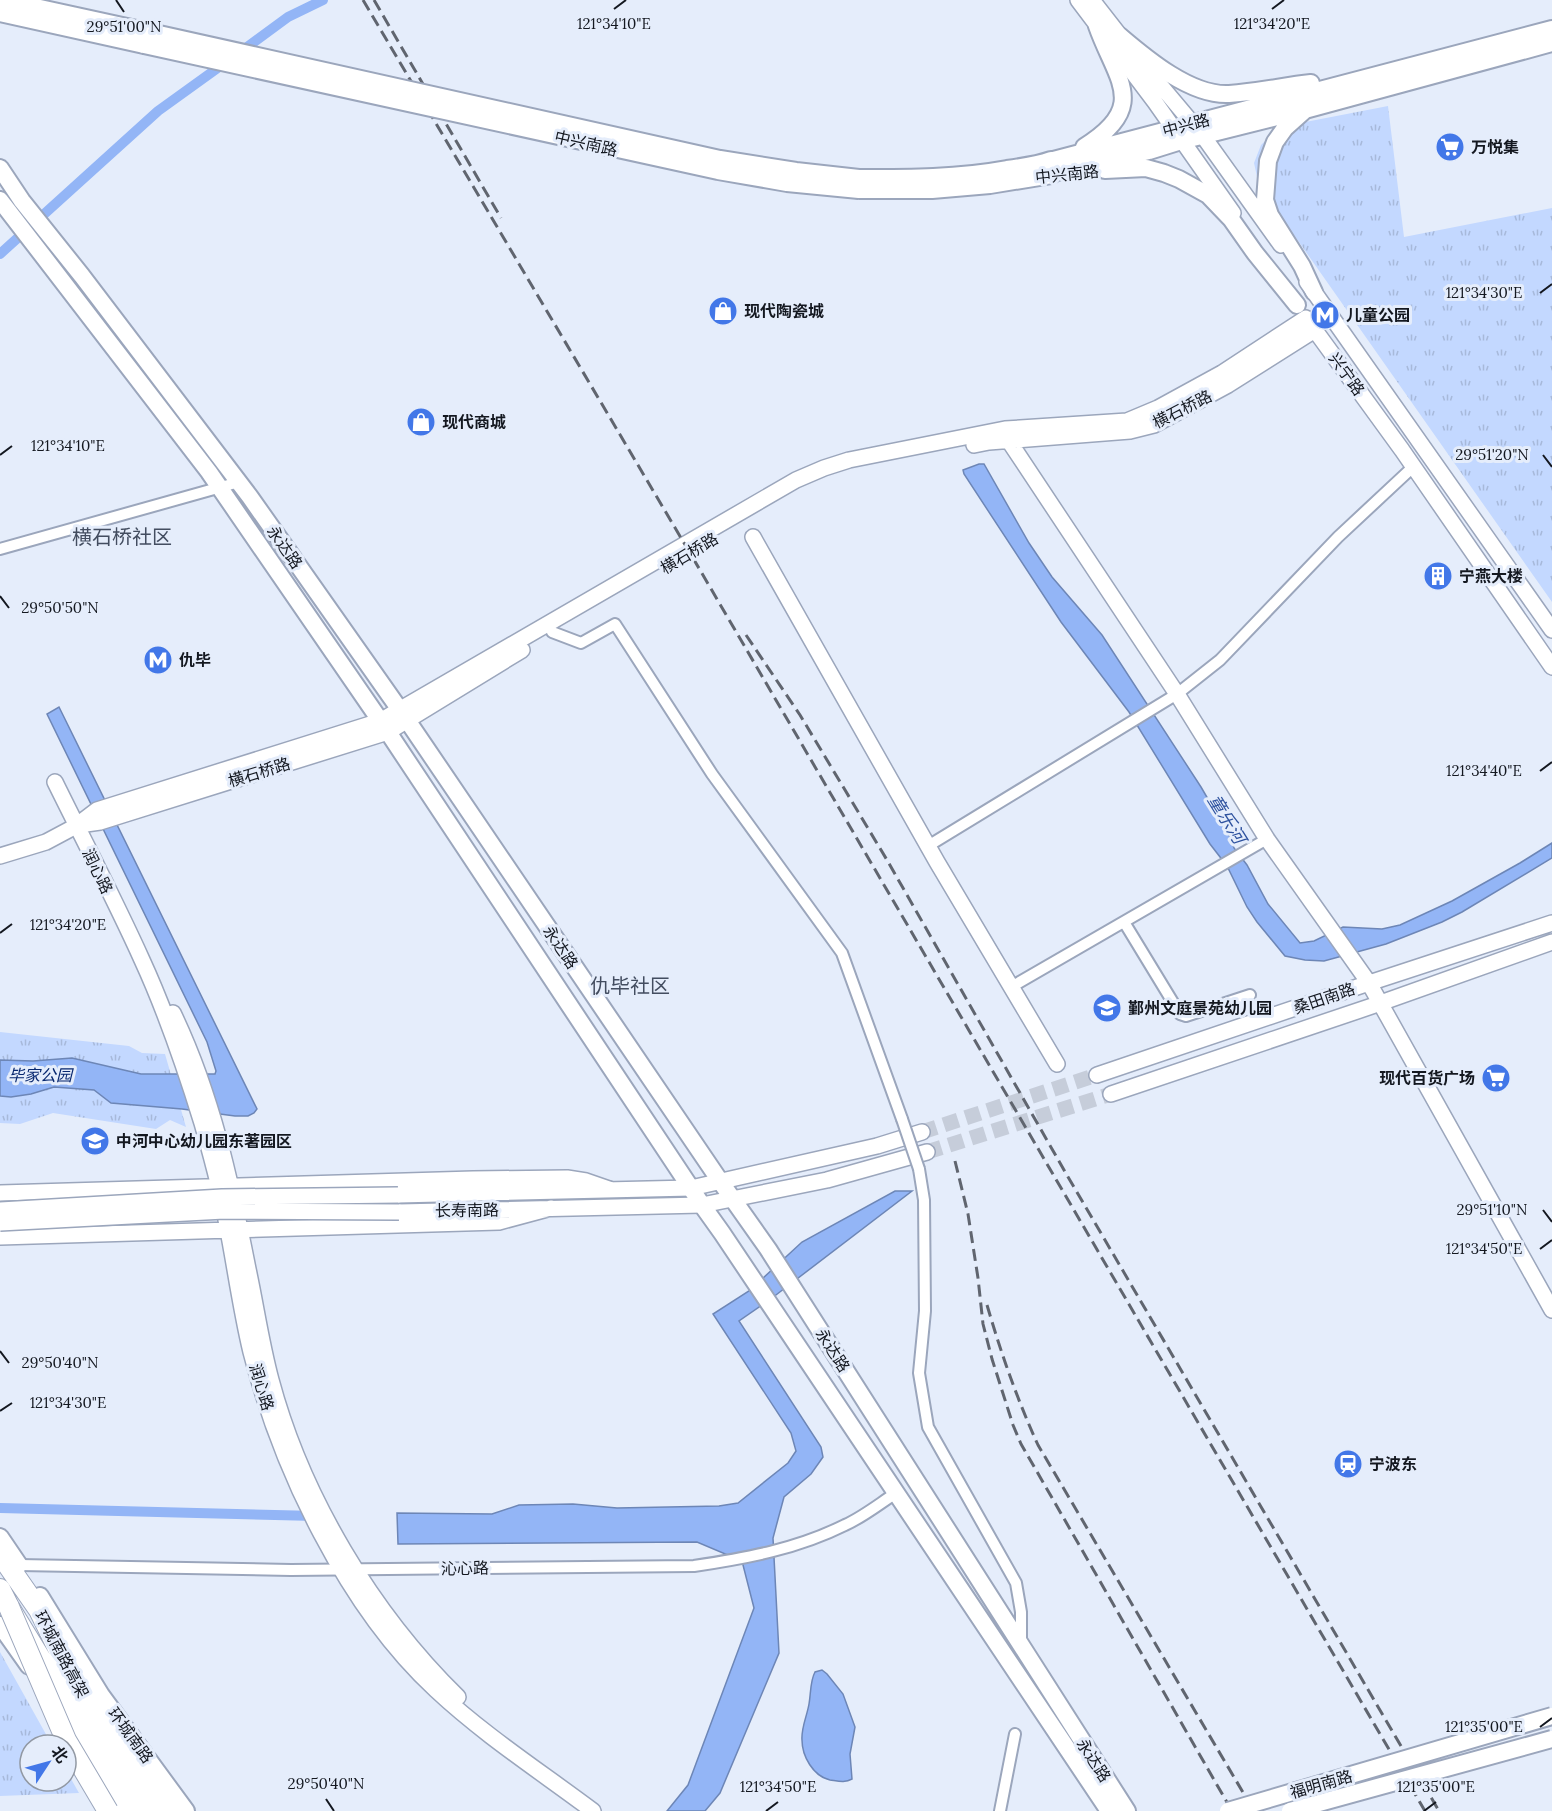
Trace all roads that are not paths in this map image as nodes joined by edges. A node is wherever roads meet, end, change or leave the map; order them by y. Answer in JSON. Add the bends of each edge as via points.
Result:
{"nodes":[{"id":1,"x":3,"y":0,"type":"edge"},
{"id":2,"x":1078,"y":0,"type":"edge"},
{"id":3,"x":1092,"y":0,"type":"edge"},
{"id":4,"x":0,"y":13,"type":"edge"},
{"id":5,"x":1097,"y":26,"type":"junction"},
{"id":6,"x":1552,"y":29,"type":"edge"},
{"id":7,"x":1120,"y":36,"type":"junction"},
{"id":8,"x":147,"y":39,"type":"junction"},
{"id":9,"x":1552,"y":43,"type":"edge"},
{"id":10,"x":1330,"y":88,"type":"junction"},
{"id":11,"x":1215,"y":93,"type":"joint"},
{"id":12,"x":1305,"y":110,"type":"junction"},
{"id":13,"x":1120,"y":112,"type":"joint"},
{"id":14,"x":1198,"y":130,"type":"junction"},
{"id":15,"x":1177,"y":135,"type":"junction"},
{"id":16,"x":0,"y":168,"type":"edge"},
{"id":17,"x":1043,"y":169,"type":"junction"},
{"id":18,"x":4,"y":206,"type":"edge"},
{"id":19,"x":1314,"y":292,"type":"junction"},
{"id":20,"x":1306,"y":318,"type":"junction"},
{"id":21,"x":1009,"y":441,"type":"junction"},
{"id":22,"x":1413,"y":467,"type":"junction"},
{"id":23,"x":239,"y":482,"type":"junction"},
{"id":24,"x":220,"y":487,"type":"junction"},
{"id":25,"x":753,"y":537,"type":"dead end"},
{"id":26,"x":0,"y":549,"type":"edge"},
{"id":27,"x":1552,"y":630,"type":"edge"},
{"id":28,"x":552,"y":632,"type":"junction"},
{"id":29,"x":1552,"y":667,"type":"edge"},
{"id":30,"x":1177,"y":694,"type":"junction"},
{"id":31,"x":403,"y":715,"type":"junction"},
{"id":32,"x":384,"y":726,"type":"junction"},
{"id":33,"x":55,"y":782,"type":"dead end"},
{"id":34,"x":76,"y":826,"type":"junction"},
{"id":35,"x":1267,"y":839,"type":"junction"},
{"id":36,"x":928,"y":846,"type":"junction"},
{"id":37,"x":0,"y":856,"type":"edge"},
{"id":38,"x":1124,"y":922,"type":"junction"},
{"id":39,"x":1552,"y":923,"type":"edge"},
{"id":40,"x":1552,"y":942,"type":"edge"},
{"id":41,"x":142,"y":959,"type":"junction"},
{"id":42,"x":1369,"y":983,"type":"junction"},
{"id":43,"x":1011,"y":987,"type":"junction"},
{"id":44,"x":1250,"y":995,"type":"dead end"},
{"id":45,"x":1380,"y":1003,"type":"junction"},
{"id":46,"x":1057,"y":1064,"type":"dead end"},
{"id":47,"x":1097,"y":1075,"type":"tunnel mouth"},
{"id":48,"x":1111,"y":1094,"type":"tunnel mouth"},
{"id":49,"x":922,"y":1132,"type":"tunnel mouth"},
{"id":50,"x":927,"y":1152,"type":"tunnel mouth"},
{"id":51,"x":720,"y":1181,"type":"junction"},
{"id":52,"x":219,"y":1186,"type":"junction"},
{"id":53,"x":691,"y":1188,"type":"junction"},
{"id":54,"x":612,"y":1190,"type":"junction"},
{"id":55,"x":0,"y":1193,"type":"edge"},
{"id":56,"x":732,"y":1199,"type":"junction"},
{"id":57,"x":702,"y":1205,"type":"junction"},
{"id":58,"x":551,"y":1208,"type":"junction"},
{"id":59,"x":0,"y":1210,"type":"edge"},
{"id":60,"x":0,"y":1223,"type":"edge"},
{"id":61,"x":228,"y":1231,"type":"junction"},
{"id":62,"x":0,"y":1237,"type":"edge"},
{"id":63,"x":1552,"y":1310,"type":"edge"},
{"id":64,"x":896,"y":1493,"type":"junction"},
{"id":65,"x":0,"y":1537,"type":"edge"},
{"id":66,"x":0,"y":1554,"type":"edge"},
{"id":67,"x":19,"y":1564,"type":"junction"},
{"id":68,"x":349,"y":1570,"type":"junction"},
{"id":69,"x":0,"y":1589,"type":"edge"},
{"id":70,"x":9,"y":1607,"type":"junction"},
{"id":71,"x":39,"y":1610,"type":"junction"},
{"id":72,"x":0,"y":1625,"type":"edge"},
{"id":73,"x":1021,"y":1647,"type":"junction"},
{"id":74,"x":1552,"y":1716,"type":"edge"},
{"id":75,"x":1015,"y":1734,"type":"dead end"},
{"id":76,"x":1552,"y":1739,"type":"edge"},
{"id":77,"x":122,"y":1807,"type":"edge"},
{"id":78,"x":149,"y":1811,"type":"edge"},
{"id":79,"x":168,"y":1811,"type":"edge"},
{"id":80,"x":184,"y":1811,"type":"edge"},
{"id":81,"x":593,"y":1811,"type":"edge"},
{"id":82,"x":1000,"y":1811,"type":"edge"},
{"id":83,"x":1109,"y":1811,"type":"edge"},
{"id":84,"x":1127,"y":1811,"type":"edge"},
{"id":85,"x":1228,"y":1811,"type":"edge"},
{"id":86,"x":1290,"y":1811,"type":"edge"}],
"edges":[{"from":1,"to":8,"type":"main road","name":"中兴南路"},
{"from":2,"to":5,"type":"main road","name":"兴宁路"},
{"from":3,"to":7,"type":"main road","name":"兴宁路"},
{"from":4,"to":8,"type":"main road","name":"中兴南路"},
{"from":5,"to":13,"type":"main road","name":"兴宁路","via":[[1123,85]]},
{"from":5,"to":15,"type":"main road","name":"兴宁路"},
{"from":6,"to":10,"type":"main road","name":"中兴路"},
{"from":7,"to":11,"type":"main road","name":"兴宁路","via":[[1162,70]]},
{"from":7,"to":14,"type":"main road","name":"兴宁路"},
{"from":8,"to":17,"type":"main road","name":"中兴南路","bridge":true,"via":[[718,171],[787,183],[933,190],[990,185]]},
{"from":9,"to":12,"type":"main road","name":"中兴路"},
{"from":10,"to":11,"type":"main road","name":"中兴路","via":[[1311,82],[1269,90]]},
{"from":10,"to":14,"type":"main road","name":"中兴路"},
{"from":12,"to":14,"type":"main road","name":"中兴路"},
{"from":12,"to":19,"type":"main road","name":"中兴路","via":[[1275,142],[1268,161],[1265,200]]},
{"from":13,"to":17,"type":"main road","name":"中兴南路","via":[[1101,136]]},
{"from":14,"to":15,"type":"main road","name":"中兴路"},
{"from":14,"to":19,"type":"main road","name":"兴宁路"},
{"from":15,"to":17,"type":"main road","name":"中兴路","via":[[1149,152]]},
{"from":15,"to":20,"type":"main road","name":"兴宁路"},
{"from":16,"to":23,"type":"main road","name":"永达路"},
{"from":17,"to":20,"type":"main road","name":"中兴南路","via":[[1077,174],[1146,168],[1179,179],[1208,195]]},
{"from":18,"to":24,"type":"main road","name":"永达路"},
{"from":19,"to":27,"type":"main road","name":"兴宁路"},
{"from":20,"to":21,"type":"main road","name":"横石桥路","via":[[1228,386],[1154,424],[1130,431]]},
{"from":20,"to":22,"type":"main road","name":"兴宁路"},
{"from":20,"to":31,"type":"main road","name":"横石桥路","via":[[1222,373],[1127,421],[1005,429],[849,460],[796,480]]},
{"from":21,"to":28,"type":"main road","name":"横石桥路","via":[[872,465],[809,484]]},
{"from":21,"to":30,"type":"main road"},
{"from":22,"to":29,"type":"main road","name":"兴宁路"},
{"from":22,"to":30,"type":"street","via":[[1338,537],[1220,660]]},
{"from":23,"to":24,"type":"street"},
{"from":23,"to":31,"type":"main road","name":"永达路"},
{"from":24,"to":26,"type":"street"},
{"from":24,"to":32,"type":"main road","name":"永达路"},
{"from":25,"to":36,"type":"main road"},
{"from":28,"to":31,"type":"main road","name":"横石桥路"},
{"from":28,"to":73,"type":"street","bridge":true,"via":[[580,643],[615,624],[712,774],[842,952],[920,1169],[925,1311],[919,1373],[928,1427],[1016,1583]]},
{"from":30,"to":35,"type":"main road"},
{"from":30,"to":36,"type":"street"},
{"from":31,"to":32,"type":"main road","name":"横石桥路"},
{"from":31,"to":51,"type":"main road","name":"永达路"},
{"from":32,"to":34,"type":"main road","name":"横石桥路","via":[[97,810]]},
{"from":32,"to":53,"type":"main road","name":"永达路"},
{"from":33,"to":34,"type":"main road","name":"润心路"},
{"from":34,"to":37,"type":"main road","name":"横石桥路","via":[[46,842]]},
{"from":34,"to":41,"type":"main road","name":"润心路"},
{"from":35,"to":38,"type":"street"},
{"from":35,"to":42,"type":"main road"},
{"from":36,"to":43,"type":"main road"},
{"from":38,"to":43,"type":"street"},
{"from":38,"to":44,"type":"street","via":[[1180,1014],[1186,1016]]},
{"from":39,"to":42,"type":"main road","name":"桑田南路"},
{"from":40,"to":45,"type":"main road","name":"桑田南路"},
{"from":41,"to":52,"type":"main road","name":"润心路","via":[[172,1036]]},
{"from":41,"to":68,"type":"main road","name":"润心路","via":[[185,1037],[209,1103],[228,1172],[271,1381],[293,1447]]},
{"from":42,"to":45,"type":"main road"},
{"from":42,"to":47,"type":"main road","name":"桑田南路"},
{"from":43,"to":46,"type":"main road"},
{"from":45,"to":48,"type":"main road","name":"桑田南路"},
{"from":45,"to":63,"type":"main road"},
{"from":49,"to":51,"type":"main road","name":"长寿南路"},
{"from":50,"to":56,"type":"main road","name":"长寿南路","via":[[827,1180]]},
{"from":51,"to":53,"type":"main road","name":"长寿南路"},
{"from":51,"to":56,"type":"main road","name":"永达路"},
{"from":52,"to":54,"type":"main road","via":[[567,1178]]},
{"from":52,"to":55,"type":"main road"},
{"from":52,"to":61,"type":"main road","name":"润心路"},
{"from":53,"to":54,"type":"main road","name":"长寿南路"},
{"from":53,"to":57,"type":"main road","name":"永达路"},
{"from":54,"to":59,"type":"main road","name":"长寿南路","bridge":true,"via":[[222,1197]]},
{"from":56,"to":57,"type":"main road","name":"长寿南路"},
{"from":56,"to":73,"type":"main road","name":"永达路","via":[[823,1334]]},
{"from":57,"to":58,"type":"main road","name":"长寿南路"},
{"from":57,"to":64,"type":"main road","name":"永达路"},
{"from":58,"to":60,"type":"main road","name":"长寿南路","bridge":true,"via":[[224,1211]]},
{"from":58,"to":61,"type":"main road","via":[[500,1222]]},
{"from":61,"to":62,"type":"main road"},
{"from":61,"to":68,"type":"main road","name":"润心路","via":[[251,1350],[278,1437],[298,1489]]},
{"from":64,"to":68,"type":"street","name":"沁心路","via":[[846,1525],[801,1544],[754,1557],[694,1566]]},
{"from":64,"to":83,"type":"main road","name":"永达路"},
{"from":65,"to":67,"type":"main road","name":"环城南路"},
{"from":66,"to":71,"type":"highway","name":"环城南路高架"},
{"from":67,"to":68,"type":"street","name":"沁心路"},
{"from":67,"to":80,"type":"main road","name":"环城南路","via":[[101,1695]]},
{"from":68,"to":81,"type":"main road","name":"润心路","via":[[445,1685],[509,1748]]},
{"from":69,"to":70,"type":"highway","name":"环城南路高架"},
{"from":70,"to":77,"type":"highway","bridge":true,"via":[[66,1740]]},
{"from":70,"to":78,"type":"highway","name":"环城南路高架","bridge":true,"via":[[72,1710]]},
{"from":71,"to":79,"type":"highway","name":"环城南路高架","via":[[81,1695]]},
{"from":71,"to":80,"type":"highway","via":[[146,1768]]},
{"from":72,"to":77,"type":"main road"},
{"from":73,"to":84,"type":"main road","name":"永达路"},
{"from":74,"to":85,"type":"main road","name":"福明南路","bridge":true},
{"from":75,"to":82,"type":"street"},
{"from":76,"to":86,"type":"main road","name":"福明南路","bridge":true}]}
